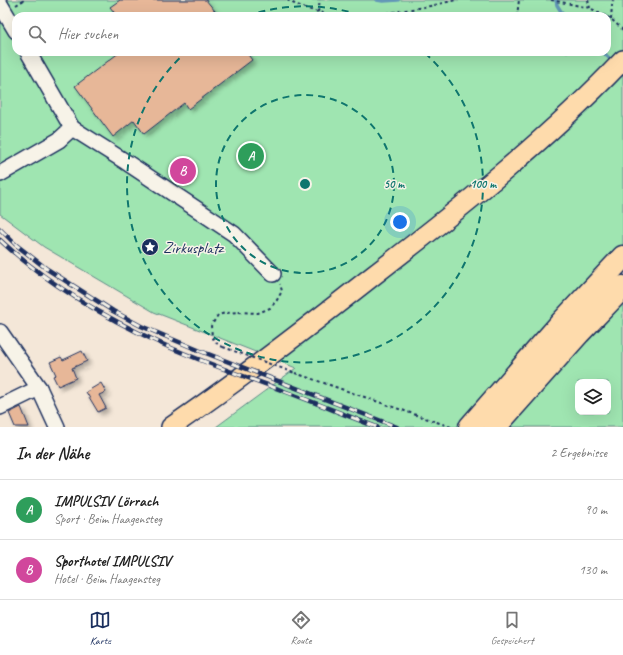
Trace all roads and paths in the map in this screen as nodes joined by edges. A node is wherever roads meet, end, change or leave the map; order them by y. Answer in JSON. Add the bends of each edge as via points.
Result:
{"nodes":[{"id":1,"x":288,"y":0,"type":"edge"},
{"id":2,"x":320,"y":0,"type":"edge"},
{"id":3,"x":456,"y":0,"type":"edge"},
{"id":4,"x":519,"y":0,"type":"edge"},
{"id":5,"x":552,"y":0,"type":"edge"},
{"id":6,"x":588,"y":0,"type":"edge"},
{"id":7,"x":613,"y":0,"type":"edge"},
{"id":8,"x":0,"y":4,"type":"edge"},
{"id":9,"x":590,"y":8,"type":"junction"},
{"id":10,"x":318,"y":12,"type":"joint"},
{"id":11,"x":393,"y":12,"type":"edge"},
{"id":12,"x":518,"y":12,"type":"edge"},
{"id":13,"x":597,"y":12,"type":"edge"},
{"id":14,"x":611,"y":20,"type":"joint"},
{"id":15,"x":12,"y":24,"type":"edge"},
{"id":16,"x":623,"y":30,"type":"edge"},
{"id":17,"x":30,"y":56,"type":"edge"},
{"id":18,"x":623,"y":60,"type":"edge"},
{"id":19,"x":72,"y":128,"type":"junction"},
{"id":20,"x":0,"y":174,"type":"edge"},
{"id":21,"x":623,"y":256,"type":"edge"},
{"id":22,"x":273,"y":274,"type":"joint"},
{"id":23,"x":623,"y":287,"type":"edge"},
{"id":24,"x":0,"y":332,"type":"edge"},
{"id":25,"x":5,"y":344,"type":"edge"},
{"id":26,"x":39,"y":388,"type":"junction"},
{"id":27,"x":0,"y":407,"type":"edge"},
{"id":28,"x":57,"y":427,"type":"edge"},
{"id":29,"x":171,"y":427,"type":"edge"},
{"id":30,"x":451,"y":427,"type":"edge"},
{"id":31,"x":470,"y":427,"type":"edge"},
{"id":32,"x":495,"y":427,"type":"edge"}],
"edges":[{"from":1,"to":10,"type":"path"},
{"from":2,"to":10,"type":"path"},
{"from":3,"to":11,"type":"path"},
{"from":4,"to":12,"type":"path"},
{"from":5,"to":9,"type":"path"},
{"from":6,"to":9,"type":"path"},
{"from":7,"to":14,"type":"path"},
{"from":8,"to":15,"type":"street"},
{"from":9,"to":13,"type":"path"},
{"from":14,"to":16,"type":"path"},
{"from":17,"to":19,"type":"street"},
{"from":18,"to":29,"type":"main road","via":[[527,152],[466,203],[293,338]]},
{"from":19,"to":20,"type":"street","via":[[59,140]]},
{"from":19,"to":22,"type":"street","via":[[234,234]]},
{"from":21,"to":31,"type":"highway"},
{"from":22,"to":30,"type":"path","bridge":true,"via":[[282,291],[277,300],[270,308],[258,313],[238,312],[218,316],[211,326],[216,344]]},
{"from":23,"to":32,"type":"highway"},
{"from":24,"to":25,"type":"street"},
{"from":25,"to":26,"type":"street"},
{"from":26,"to":27,"type":"street"},
{"from":26,"to":28,"type":"street"}]}
